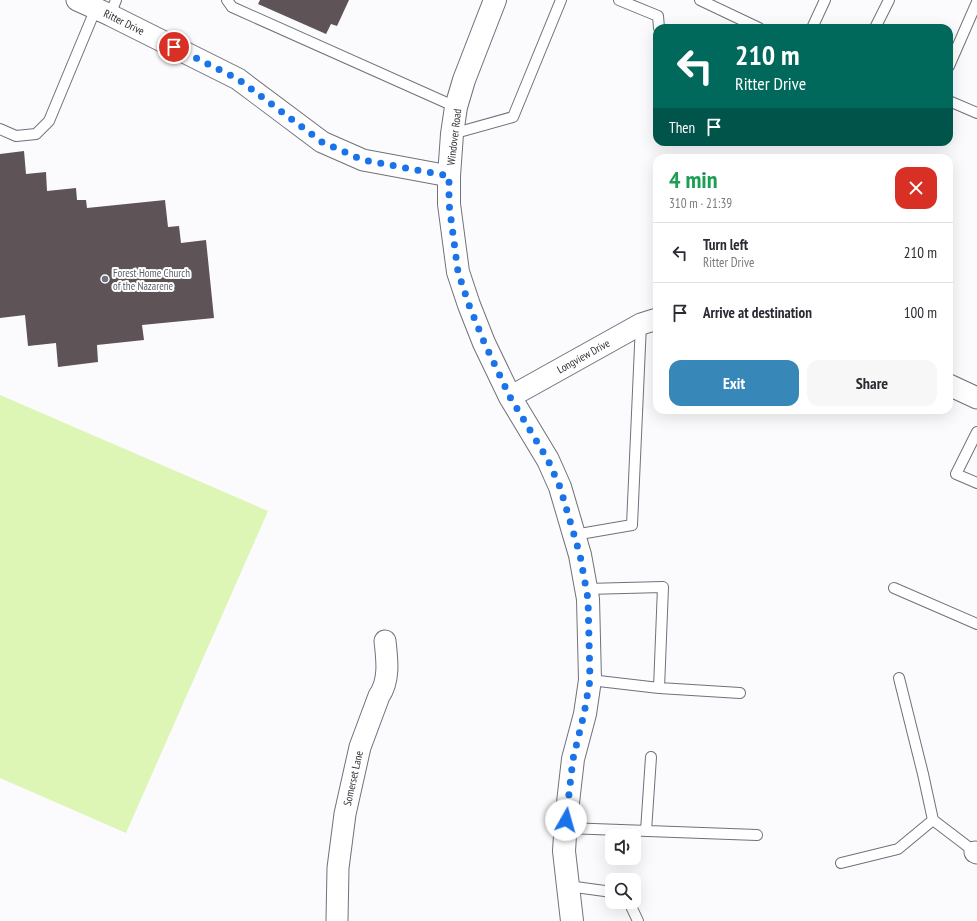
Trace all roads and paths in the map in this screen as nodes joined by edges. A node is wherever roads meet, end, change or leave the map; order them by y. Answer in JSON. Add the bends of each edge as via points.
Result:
{"nodes":[{"id":1,"x":77,"y":0,"type":"edge"},
{"id":2,"x":227,"y":0,"type":"edge"},
{"id":3,"x":495,"y":0,"type":"edge"},
{"id":4,"x":561,"y":0,"type":"edge"},
{"id":5,"x":619,"y":0,"type":"edge"},
{"id":6,"x":700,"y":0,"type":"edge"},
{"id":7,"x":825,"y":0,"type":"edge"},
{"id":8,"x":888,"y":0,"type":"edge"},
{"id":9,"x":977,"y":2,"type":"edge"},
{"id":10,"x":107,"y":8,"type":"edge"},
{"id":11,"x":659,"y":24,"type":"edge"},
{"id":12,"x":751,"y":24,"type":"edge"},
{"id":13,"x":814,"y":24,"type":"edge"},
{"id":14,"x":877,"y":24,"type":"edge"},
{"id":15,"x":953,"y":57,"type":"edge"},
{"id":16,"x":953,"y":102,"type":"edge"},
{"id":17,"x":456,"y":107,"type":"junction"},
{"id":18,"x":977,"y":113,"type":"edge"},
{"id":19,"x":0,"y":128,"type":"edge"},
{"id":20,"x":452,"y":134,"type":"junction"},
{"id":21,"x":449,"y":176,"type":"junction"},
{"id":22,"x":649,"y":321,"type":"edge"},
{"id":23,"x":953,"y":388,"type":"edge"},
{"id":24,"x":510,"y":397,"type":"junction"},
{"id":25,"x":977,"y":398,"type":"edge"},
{"id":26,"x":977,"y":432,"type":"edge"},
{"id":27,"x":977,"y":483,"type":"edge"},
{"id":28,"x":574,"y":535,"type":"junction"},
{"id":29,"x":894,"y":588,"type":"dead end"},
{"id":30,"x":586,"y":589,"type":"junction"},
{"id":31,"x":977,"y":624,"type":"edge"},
{"id":32,"x":384,"y":641,"type":"dead end"},
{"id":33,"x":899,"y":678,"type":"dead end"},
{"id":34,"x":590,"y":680,"type":"junction"},
{"id":35,"x":659,"y":688,"type":"junction"},
{"id":36,"x":740,"y":693,"type":"dead end"},
{"id":37,"x":651,"y":757,"type":"dead end"},
{"id":38,"x":933,"y":820,"type":"junction"},
{"id":39,"x":566,"y":828,"type":"junction"},
{"id":40,"x":646,"y":831,"type":"junction"},
{"id":41,"x":757,"y":835,"type":"dead end"},
{"id":42,"x":976,"y":853,"type":"edge"},
{"id":43,"x":841,"y":863,"type":"dead end"},
{"id":44,"x":568,"y":886,"type":"junction"},
{"id":45,"x":605,"y":891,"type":"edge"},
{"id":46,"x":632,"y":909,"type":"edge"},
{"id":47,"x":337,"y":921,"type":"edge"},
{"id":48,"x":572,"y":921,"type":"edge"},
{"id":49,"x":638,"y":921,"type":"edge"}],
"edges":[{"from":1,"to":10,"type":"street","name":"Ritter Drive"},
{"from":2,"to":17,"type":"lane","via":[[232,7]]},
{"from":3,"to":17,"type":"street","name":"Windover Road"},
{"from":4,"to":20,"type":"lane","via":[[513,117]]},
{"from":5,"to":11,"type":"lane","via":[[658,16]]},
{"from":6,"to":12,"type":"lane"},
{"from":7,"to":13,"type":"lane"},
{"from":8,"to":14,"type":"lane"},
{"from":9,"to":15,"type":"lane"},
{"from":10,"to":19,"type":"lane","via":[[49,120],[36,134],[16,136]]},
{"from":10,"to":21,"type":"street","name":"Ritter Drive","via":[[238,79],[322,142],[363,160]]},
{"from":16,"to":18,"type":"lane"},
{"from":17,"to":20,"type":"street","name":"Windover Road"},
{"from":20,"to":21,"type":"street","name":"Windover Road"},
{"from":21,"to":24,"type":"street","name":"Windover Road","via":[[449,204],[458,272],[484,342]]},
{"from":22,"to":24,"type":"street","name":"Longview Drive"},
{"from":22,"to":28,"type":"lane","via":[[632,525]]},
{"from":23,"to":25,"type":"street"},
{"from":24,"to":28,"type":"street","name":"Windover Road","via":[[548,460],[560,487]]},
{"from":26,"to":27,"type":"lane","via":[[956,474]]},
{"from":28,"to":30,"type":"street","name":"Windover Road"},
{"from":29,"to":31,"type":"lane"},
{"from":30,"to":34,"type":"street","name":"Windover Road"},
{"from":30,"to":35,"type":"lane","via":[[663,587]]},
{"from":32,"to":47,"type":"street","name":"Somerset Lane","via":[[388,661],[383,690],[360,747],[345,814],[338,868]]},
{"from":33,"to":38,"type":"lane"},
{"from":34,"to":35,"type":"lane"},
{"from":34,"to":39,"type":"street","name":"Windover Road","via":[[573,759]]},
{"from":35,"to":36,"type":"lane"},
{"from":37,"to":40,"type":"lane"},
{"from":38,"to":42,"type":"lane"},
{"from":38,"to":43,"type":"lane","via":[[898,849]]},
{"from":39,"to":40,"type":"lane"},
{"from":39,"to":44,"type":"street","name":"Windover Road","via":[[564,851]]},
{"from":40,"to":41,"type":"lane"},
{"from":44,"to":45,"type":"lane"},
{"from":44,"to":48,"type":"street","name":"Windover Road"},
{"from":46,"to":49,"type":"lane"}]}
